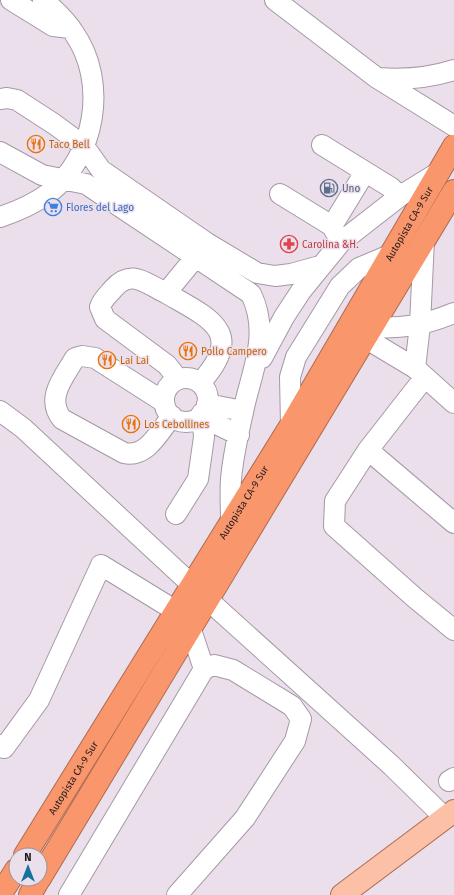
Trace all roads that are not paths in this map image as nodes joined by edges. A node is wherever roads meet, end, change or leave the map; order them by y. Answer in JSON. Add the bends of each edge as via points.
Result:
{"nodes":[{"id":1,"x":11,"y":0,"type":"edge"},
{"id":2,"x":43,"y":0,"type":"edge"},
{"id":3,"x":275,"y":0,"type":"edge"},
{"id":4,"x":70,"y":28,"type":"junction"},
{"id":5,"x":454,"y":70,"type":"edge"},
{"id":6,"x":378,"y":78,"type":"junction"},
{"id":7,"x":0,"y":99,"type":"edge"},
{"id":8,"x":454,"y":126,"type":"edge"},
{"id":9,"x":322,"y":145,"type":"dead end"},
{"id":10,"x":84,"y":146,"type":"junction"},
{"id":11,"x":454,"y":146,"type":"edge"},
{"id":12,"x":0,"y":152,"type":"edge"},
{"id":13,"x":365,"y":172,"type":"junction"},
{"id":14,"x":439,"y":172,"type":"junction"},
{"id":15,"x":64,"y":178,"type":"junction"},
{"id":16,"x":454,"y":191,"type":"edge"},
{"id":17,"x":280,"y":194,"type":"dead end"},
{"id":18,"x":400,"y":196,"type":"junction"},
{"id":19,"x":0,"y":217,"type":"edge"},
{"id":20,"x":336,"y":234,"type":"junction"},
{"id":21,"x":424,"y":240,"type":"junction"},
{"id":22,"x":201,"y":251,"type":"junction"},
{"id":23,"x":390,"y":255,"type":"junction"},
{"id":24,"x":320,"y":266,"type":"junction"},
{"id":25,"x":275,"y":276,"type":"junction"},
{"id":26,"x":166,"y":293,"type":"junction"},
{"id":27,"x":256,"y":306,"type":"junction"},
{"id":28,"x":454,"y":313,"type":"edge"},
{"id":29,"x":420,"y":325,"type":"junction"},
{"id":30,"x":368,"y":332,"type":"junction"},
{"id":31,"x":255,"y":372,"type":"junction"},
{"id":32,"x":420,"y":372,"type":"junction"},
{"id":33,"x":178,"y":379,"type":"junction"},
{"id":34,"x":200,"y":383,"type":"junction"},
{"id":35,"x":454,"y":403,"type":"edge"},
{"id":36,"x":168,"y":410,"type":"junction"},
{"id":37,"x":0,"y":411,"type":"edge"},
{"id":38,"x":203,"y":411,"type":"junction"},
{"id":39,"x":243,"y":412,"type":"junction"},
{"id":40,"x":291,"y":425,"type":"junction"},
{"id":41,"x":239,"y":435,"type":"junction"},
{"id":42,"x":368,"y":450,"type":"junction"},
{"id":43,"x":176,"y":514,"type":"dead end"},
{"id":44,"x":231,"y":521,"type":"junction"},
{"id":45,"x":454,"y":523,"type":"edge"},
{"id":46,"x":199,"y":592,"type":"junction"},
{"id":47,"x":183,"y":619,"type":"junction"},
{"id":48,"x":454,"y":630,"type":"edge"},
{"id":49,"x":204,"y":669,"type":"junction"},
{"id":50,"x":0,"y":745,"type":"edge"},
{"id":51,"x":449,"y":814,"type":"edge"},
{"id":52,"x":30,"y":847,"type":"edge"},
{"id":53,"x":48,"y":864,"type":"edge"},
{"id":54,"x":8,"y":882,"type":"edge"},
{"id":55,"x":0,"y":895,"type":"edge"},
{"id":56,"x":69,"y":895,"type":"edge"},
{"id":57,"x":177,"y":895,"type":"edge"},
{"id":58,"x":342,"y":895,"type":"edge"}],
"edges":[{"from":1,"to":4,"type":"street","via":[[53,26]]},
{"from":2,"to":4,"type":"street"},
{"from":3,"to":6,"type":"street"},
{"from":4,"to":10,"type":"street","via":[[86,55],[92,77],[94,100]]},
{"from":5,"to":6,"type":"street","via":[[408,80]]},
{"from":6,"to":8,"type":"street"},
{"from":7,"to":10,"type":"street","via":[[17,100]]},
{"from":9,"to":13,"type":"street"},
{"from":10,"to":15,"type":"street"},
{"from":10,"to":22,"type":"street","via":[[101,170]]},
{"from":11,"to":14,"type":"highway","name":"Autopista CA-9 Sur"},
{"from":12,"to":15,"type":"street","via":[[42,175]]},
{"from":13,"to":18,"type":"street"},
{"from":13,"to":20,"type":"street"},
{"from":14,"to":18,"type":"street"},
{"from":14,"to":23,"type":"highway","name":"Autopista CA-9 Sur"},
{"from":15,"to":19,"type":"street","via":[[34,203]]},
{"from":15,"to":22,"type":"street","via":[[86,184]]},
{"from":16,"to":21,"type":"highway","name":"Autopista CA-9 Sur"},
{"from":17,"to":20,"type":"street"},
{"from":18,"to":20,"type":"street"},
{"from":20,"to":24,"type":"street"},
{"from":21,"to":29,"type":"street"},
{"from":21,"to":30,"type":"highway","name":"Autopista CA-9 Sur"},
{"from":22,"to":25,"type":"street","via":[[257,274]]},
{"from":22,"to":26,"type":"street"},
{"from":22,"to":27,"type":"street","via":[[251,294]]},
{"from":23,"to":40,"type":"highway","name":"Autopista CA-9 Sur"},
{"from":23,"to":40,"type":"street","via":[[359,268],[340,286],[296,357],[290,377]]},
{"from":24,"to":25,"type":"street"},
{"from":24,"to":31,"type":"street","via":[[284,317]]},
{"from":25,"to":27,"type":"street","via":[[261,292]]},
{"from":26,"to":33,"type":"street","via":[[136,278],[126,278],[119,281],[100,307],[105,319],[167,365]]},
{"from":26,"to":34,"type":"street","via":[[211,320],[219,332],[220,356],[214,368]]},
{"from":27,"to":31,"type":"street","via":[[260,333]]},
{"from":28,"to":29,"type":"street"},
{"from":29,"to":30,"type":"street"},
{"from":29,"to":32,"type":"street"},
{"from":30,"to":32,"type":"street"},
{"from":30,"to":46,"type":"highway","name":"Autopista CA-9 Sur"},
{"from":31,"to":39,"type":"street"},
{"from":32,"to":35,"type":"street"},
{"from":32,"to":42,"type":"street"},
{"from":33,"to":34,"type":"street","via":[[185,378]]},
{"from":33,"to":36,"type":"street","via":[[167,388]]},
{"from":34,"to":38,"type":"street","via":[[207,392]]},
{"from":36,"to":36,"type":"street","via":[[145,450],[131,455],[62,419],[55,409],[54,402],[55,394],[75,358],[82,356],[95,358]]},
{"from":36,"to":38,"type":"street","via":[[183,421],[195,420]]},
{"from":37,"to":46,"type":"street","via":[[23,428]]},
{"from":38,"to":39,"type":"street"},
{"from":38,"to":41,"type":"street","via":[[212,422]]},
{"from":38,"to":43,"type":"street","via":[[204,437],[198,479]]},
{"from":39,"to":41,"type":"street"},
{"from":40,"to":44,"type":"highway","name":"Autopista CA-9 Sur"},
{"from":41,"to":44,"type":"street","via":[[231,479]]},
{"from":42,"to":45,"type":"street"},
{"from":42,"to":48,"type":"street","via":[[335,500],[334,526]]},
{"from":44,"to":46,"type":"highway","name":"Autopista CA-9 Sur"},
{"from":46,"to":47,"type":"highway","name":"Autopista CA-9 Sur"},
{"from":46,"to":51,"type":"street"},
{"from":47,"to":49,"type":"street"},
{"from":47,"to":50,"type":"street","via":[[101,565],[39,700],[4,748]]},
{"from":47,"to":52,"type":"highway","name":"Autopista CA-9 Sur"},
{"from":47,"to":53,"type":"highway","name":"Autopista CA-9 Sur"},
{"from":49,"to":56,"type":"street"},
{"from":49,"to":57,"type":"street","via":[[214,665],[233,670],[292,706],[301,719],[295,741],[245,818]]},
{"from":51,"to":58,"type":"main road"},
{"from":54,"to":55,"type":"highway"}]}
